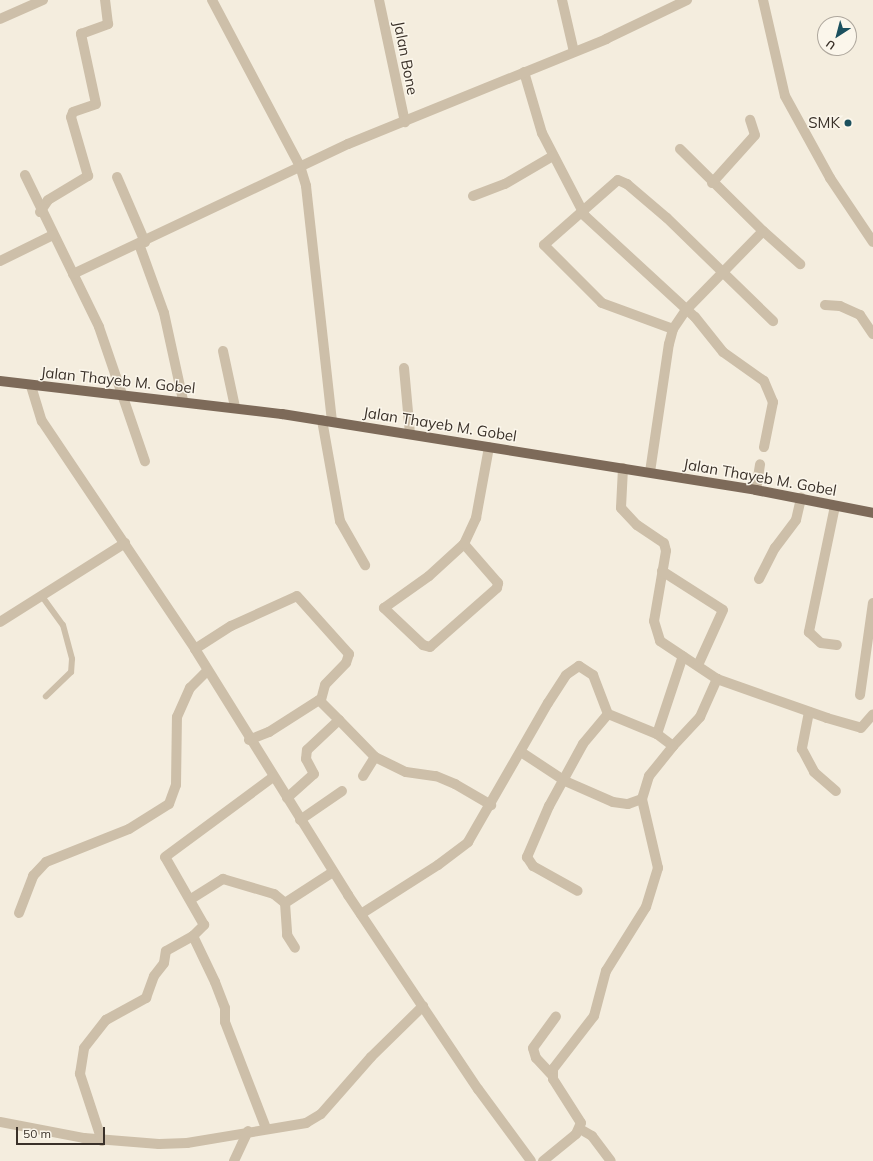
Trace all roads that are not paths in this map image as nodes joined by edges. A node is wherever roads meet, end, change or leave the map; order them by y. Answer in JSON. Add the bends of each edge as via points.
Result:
{"nodes":[{"id":1,"x":43,"y":0,"type":"edge"},
{"id":2,"x":105,"y":0,"type":"edge"},
{"id":3,"x":212,"y":0,"type":"edge"},
{"id":4,"x":379,"y":0,"type":"edge"},
{"id":5,"x":562,"y":0,"type":"edge"},
{"id":6,"x":687,"y":0,"type":"edge"},
{"id":7,"x":763,"y":0,"type":"edge"},
{"id":8,"x":0,"y":19,"type":"edge"},
{"id":9,"x":574,"y":52,"type":"junction"},
{"id":10,"x":524,"y":72,"type":"junction"},
{"id":11,"x":750,"y":120,"type":"dead end"},
{"id":12,"x":404,"y":122,"type":"junction"},
{"id":13,"x":680,"y":149,"type":"dead end"},
{"id":14,"x":553,"y":156,"type":"junction"},
{"id":15,"x":300,"y":166,"type":"junction"},
{"id":16,"x":25,"y":175,"type":"dead end"},
{"id":17,"x":117,"y":177,"type":"dead end"},
{"id":18,"x":712,"y":183,"type":"junction"},
{"id":19,"x":473,"y":196,"type":"dead end"},
{"id":20,"x":581,"y":209,"type":"junction"},
{"id":21,"x":40,"y":212,"type":"junction"},
{"id":22,"x":763,"y":231,"type":"junction"},
{"id":23,"x":53,"y":235,"type":"junction"},
{"id":24,"x":873,"y":242,"type":"edge"},
{"id":25,"x":142,"y":243,"type":"junction"},
{"id":26,"x":0,"y":261,"type":"edge"},
{"id":27,"x":800,"y":264,"type":"dead end"},
{"id":28,"x":724,"y":272,"type":"junction"},
{"id":29,"x":73,"y":274,"type":"junction"},
{"id":30,"x":825,"y":305,"type":"dead end"},
{"id":31,"x":686,"y":310,"type":"junction"},
{"id":32,"x":773,"y":321,"type":"dead end"},
{"id":33,"x":673,"y":329,"type":"junction"},
{"id":34,"x":873,"y":334,"type":"edge"},
{"id":35,"x":223,"y":351,"type":"dead end"},
{"id":36,"x":404,"y":368,"type":"dead end"},
{"id":37,"x":0,"y":381,"type":"edge"},
{"id":38,"x":31,"y":386,"type":"junction"},
{"id":39,"x":122,"y":396,"type":"junction"},
{"id":40,"x":183,"y":400,"type":"junction"},
{"id":41,"x":235,"y":407,"type":"junction"},
{"id":42,"x":322,"y":420,"type":"junction"},
{"id":43,"x":332,"y":421,"type":"junction"},
{"id":44,"x":410,"y":434,"type":"junction"},
{"id":45,"x":764,"y":447,"type":"dead end"},
{"id":46,"x":489,"y":448,"type":"junction"},
{"id":47,"x":145,"y":461,"type":"dead end"},
{"id":48,"x":760,"y":464,"type":"dead end"},
{"id":49,"x":623,"y":468,"type":"junction"},
{"id":50,"x":650,"y":472,"type":"junction"},
{"id":51,"x":756,"y":490,"type":"junction"},
{"id":52,"x":802,"y":498,"type":"junction"},
{"id":53,"x":835,"y":506,"type":"junction"},
{"id":54,"x":873,"y":513,"type":"edge"},
{"id":55,"x":125,"y":543,"type":"junction"},
{"id":56,"x":464,"y":544,"type":"junction"},
{"id":57,"x":365,"y":565,"type":"dead end"},
{"id":58,"x":662,"y":571,"type":"junction"},
{"id":59,"x":759,"y":579,"type":"dead end"},
{"id":60,"x":41,"y":595,"type":"junction"},
{"id":61,"x":873,"y":603,"type":"edge"},
{"id":62,"x":0,"y":622,"type":"edge"},
{"id":63,"x":837,"y":645,"type":"dead end"},
{"id":64,"x":195,"y":649,"type":"junction"},
{"id":65,"x":683,"y":656,"type":"junction"},
{"id":66,"x":698,"y":664,"type":"junction"},
{"id":67,"x":207,"y":671,"type":"junction"},
{"id":68,"x":717,"y":679,"type":"junction"},
{"id":69,"x":860,"y":695,"type":"dead end"},
{"id":70,"x":46,"y":696,"type":"dead end"},
{"id":71,"x":321,"y":700,"type":"junction"},
{"id":72,"x":809,"y":712,"type":"junction"},
{"id":73,"x":608,"y":714,"type":"junction"},
{"id":74,"x":873,"y":714,"type":"edge"},
{"id":75,"x":339,"y":720,"type":"junction"},
{"id":76,"x":657,"y":734,"type":"junction"},
{"id":77,"x":249,"y":740,"type":"junction"},
{"id":78,"x":673,"y":746,"type":"junction"},
{"id":79,"x":521,"y":752,"type":"junction"},
{"id":80,"x":375,"y":757,"type":"junction"},
{"id":81,"x":363,"y":776,"type":"dead end"},
{"id":82,"x":273,"y":778,"type":"junction"},
{"id":83,"x":564,"y":781,"type":"junction"},
{"id":84,"x":342,"y":791,"type":"dead end"},
{"id":85,"x":836,"y":791,"type":"dead end"},
{"id":86,"x":287,"y":798,"type":"junction"},
{"id":87,"x":642,"y":799,"type":"junction"},
{"id":88,"x":491,"y":804,"type":"junction"},
{"id":89,"x":300,"y":820,"type":"junction"},
{"id":90,"x":333,"y":872,"type":"junction"},
{"id":91,"x":578,"y":891,"type":"dead end"},
{"id":92,"x":191,"y":899,"type":"junction"},
{"id":93,"x":285,"y":903,"type":"junction"},
{"id":94,"x":19,"y":913,"type":"dead end"},
{"id":95,"x":361,"y":914,"type":"junction"},
{"id":96,"x":193,"y":936,"type":"junction"},
{"id":97,"x":296,"y":948,"type":"dead end"},
{"id":98,"x":423,"y":1006,"type":"junction"},
{"id":99,"x":556,"y":1016,"type":"dead end"},
{"id":100,"x":551,"y":1074,"type":"junction"},
{"id":101,"x":0,"y":1122,"type":"edge"},
{"id":102,"x":266,"y":1128,"type":"junction"},
{"id":103,"x":580,"y":1129,"type":"junction"},
{"id":104,"x":248,"y":1131,"type":"junction"},
{"id":105,"x":102,"y":1140,"type":"junction"},
{"id":106,"x":234,"y":1161,"type":"edge"},
{"id":107,"x":531,"y":1161,"type":"edge"},
{"id":108,"x":544,"y":1161,"type":"edge"},
{"id":109,"x":611,"y":1161,"type":"edge"}],
"edges":[{"from":1,"to":8,"type":"street"},
{"from":2,"to":21,"type":"street","via":[[108,24],[81,34],[96,104],[73,112],[71,117],[88,176],[83,182],[48,200]]},
{"from":3,"to":15,"type":"street"},
{"from":4,"to":12,"type":"street","name":"Jalan Bone"},
{"from":5,"to":9,"type":"street"},
{"from":6,"to":9,"type":"street"},
{"from":7,"to":24,"type":"street","via":[[785,96],[802,131]]},
{"from":9,"to":10,"type":"street"},
{"from":10,"to":12,"type":"street"},
{"from":10,"to":14,"type":"street"},
{"from":11,"to":18,"type":"street","via":[[755,136]]},
{"from":12,"to":15,"type":"street"},
{"from":13,"to":18,"type":"street"},
{"from":14,"to":19,"type":"street","via":[[505,184]]},
{"from":14,"to":20,"type":"street"},
{"from":15,"to":25,"type":"street"},
{"from":15,"to":43,"type":"street","via":[[310,202]]},
{"from":16,"to":21,"type":"street"},
{"from":17,"to":25,"type":"street"},
{"from":18,"to":22,"type":"street"},
{"from":20,"to":28,"type":"street","via":[[618,180],[623,181]]},
{"from":20,"to":31,"type":"street"},
{"from":20,"to":33,"type":"street","via":[[546,241],[545,248],[602,303]]},
{"from":21,"to":23,"type":"street"},
{"from":22,"to":27,"type":"street"},
{"from":22,"to":28,"type":"street"},
{"from":23,"to":26,"type":"street"},
{"from":23,"to":29,"type":"street"},
{"from":25,"to":29,"type":"street"},
{"from":25,"to":40,"type":"street","via":[[164,313]]},
{"from":28,"to":31,"type":"street"},
{"from":28,"to":32,"type":"street"},
{"from":29,"to":39,"type":"street","via":[[99,327]]},
{"from":30,"to":34,"type":"street","via":[[840,306],[860,316]]},
{"from":31,"to":33,"type":"street"},
{"from":31,"to":45,"type":"street","via":[[711,334],[723,352],[764,381],[772,402]]},
{"from":33,"to":50,"type":"street"},
{"from":35,"to":41,"type":"street"},
{"from":36,"to":44,"type":"street"},
{"from":37,"to":38,"type":"main road","name":"Jalan Thayeb M. Gobel"},
{"from":38,"to":39,"type":"main road","name":"Jalan Thayeb M. Gobel"},
{"from":38,"to":55,"type":"street","via":[[42,421]]},
{"from":39,"to":40,"type":"main road","name":"Jalan Thayeb M. Gobel"},
{"from":39,"to":47,"type":"street"},
{"from":40,"to":41,"type":"main road","name":"Jalan Thayeb M. Gobel"},
{"from":41,"to":42,"type":"main road","name":"Jalan Thayeb M. Gobel"},
{"from":42,"to":43,"type":"main road","name":"Jalan Thayeb M. Gobel"},
{"from":42,"to":57,"type":"street","via":[[340,521]]},
{"from":43,"to":44,"type":"main road","name":"Jalan Thayeb M. Gobel"},
{"from":44,"to":46,"type":"main road","name":"Jalan Thayeb M. Gobel"},
{"from":46,"to":49,"type":"main road","name":"Jalan Thayeb M. Gobel"},
{"from":46,"to":56,"type":"street","via":[[476,518]]},
{"from":48,"to":51,"type":"street"},
{"from":49,"to":50,"type":"main road","name":"Jalan Thayeb M. Gobel"},
{"from":49,"to":58,"type":"street","via":[[622,508],[637,525],[664,543],[666,551]]},
{"from":50,"to":51,"type":"main road","name":"Jalan Thayeb M. Gobel"},
{"from":51,"to":52,"type":"main road","name":"Jalan Thayeb M. Gobel"},
{"from":52,"to":53,"type":"main road","name":"Jalan Thayeb M. Gobel"},
{"from":52,"to":59,"type":"street","via":[[796,520],[775,548]]},
{"from":53,"to":54,"type":"main road","name":"Jalan Thayeb M. Gobel"},
{"from":53,"to":63,"type":"street","via":[[809,632],[821,643]]},
{"from":55,"to":60,"type":"street"},
{"from":55,"to":64,"type":"street"},
{"from":56,"to":56,"type":"street","via":[[429,576],[384,608],[423,645],[430,647],[497,588],[498,583]]},
{"from":58,"to":65,"type":"street","via":[[654,623],[660,641]]},
{"from":58,"to":66,"type":"street","via":[[723,610]]},
{"from":60,"to":62,"type":"street"},
{"from":60,"to":70,"type":"lane","via":[[63,625],[72,659],[71,672]]},
{"from":61,"to":69,"type":"street"},
{"from":64,"to":67,"type":"street"},
{"from":64,"to":71,"type":"street","via":[[231,626],[297,596],[349,654],[346,663],[325,685]]},
{"from":65,"to":66,"type":"street"},
{"from":65,"to":76,"type":"street"},
{"from":66,"to":68,"type":"street"},
{"from":67,"to":77,"type":"street"},
{"from":67,"to":94,"type":"street","via":[[190,688],[177,717],[176,785],[169,804],[128,829],[46,862],[33,876]]},
{"from":68,"to":72,"type":"street"},
{"from":68,"to":78,"type":"street","via":[[700,717]]},
{"from":71,"to":75,"type":"street"},
{"from":71,"to":77,"type":"street"},
{"from":72,"to":74,"type":"street","via":[[859,728]]},
{"from":72,"to":85,"type":"street","via":[[802,748],[814,772]]},
{"from":73,"to":76,"type":"street"},
{"from":73,"to":79,"type":"street","via":[[593,676],[579,666],[572,669]]},
{"from":73,"to":83,"type":"street","via":[[583,744]]},
{"from":75,"to":80,"type":"street"},
{"from":75,"to":86,"type":"street","via":[[307,750],[306,759],[314,774]]},
{"from":76,"to":78,"type":"street"},
{"from":77,"to":82,"type":"street"},
{"from":78,"to":87,"type":"street","via":[[649,776]]},
{"from":79,"to":83,"type":"street"},
{"from":79,"to":88,"type":"street"},
{"from":80,"to":81,"type":"street"},
{"from":80,"to":88,"type":"street","via":[[406,772],[436,776],[456,784]]},
{"from":82,"to":86,"type":"street"},
{"from":82,"to":92,"type":"street","via":[[165,857]]},
{"from":83,"to":87,"type":"street","via":[[613,802],[628,804]]},
{"from":83,"to":91,"type":"street","via":[[527,856],[533,866]]},
{"from":84,"to":89,"type":"street"},
{"from":86,"to":89,"type":"street"},
{"from":87,"to":100,"type":"street","via":[[647,831],[656,853],[654,884],[636,925],[606,971],[594,1016]]},
{"from":88,"to":95,"type":"street","via":[[460,850]]},
{"from":89,"to":90,"type":"street"},
{"from":90,"to":93,"type":"street"},
{"from":90,"to":95,"type":"street"},
{"from":92,"to":93,"type":"street","via":[[223,879],[274,894]]},
{"from":92,"to":96,"type":"street","via":[[204,921],[202,929]]},
{"from":93,"to":97,"type":"street","via":[[287,935]]},
{"from":95,"to":98,"type":"street"},
{"from":96,"to":102,"type":"street","via":[[216,982],[225,1008],[225,1022]]},
{"from":96,"to":105,"type":"street","via":[[165,953],[164,963],[154,976],[146,998],[106,1020],[84,1048],[80,1074]]},
{"from":98,"to":102,"type":"street","via":[[371,1057],[321,1114],[306,1123]]},
{"from":98,"to":107,"type":"street","via":[[478,1089]]},
{"from":99,"to":100,"type":"street","via":[[533,1048],[536,1058]]},
{"from":100,"to":103,"type":"street","via":[[581,1119]]},
{"from":101,"to":105,"type":"street","via":[[17,1128]]},
{"from":102,"to":104,"type":"street"},
{"from":103,"to":108,"type":"street"},
{"from":103,"to":109,"type":"street","via":[[592,1136]]},
{"from":104,"to":105,"type":"street","via":[[187,1143]]},
{"from":104,"to":106,"type":"street"}]}
